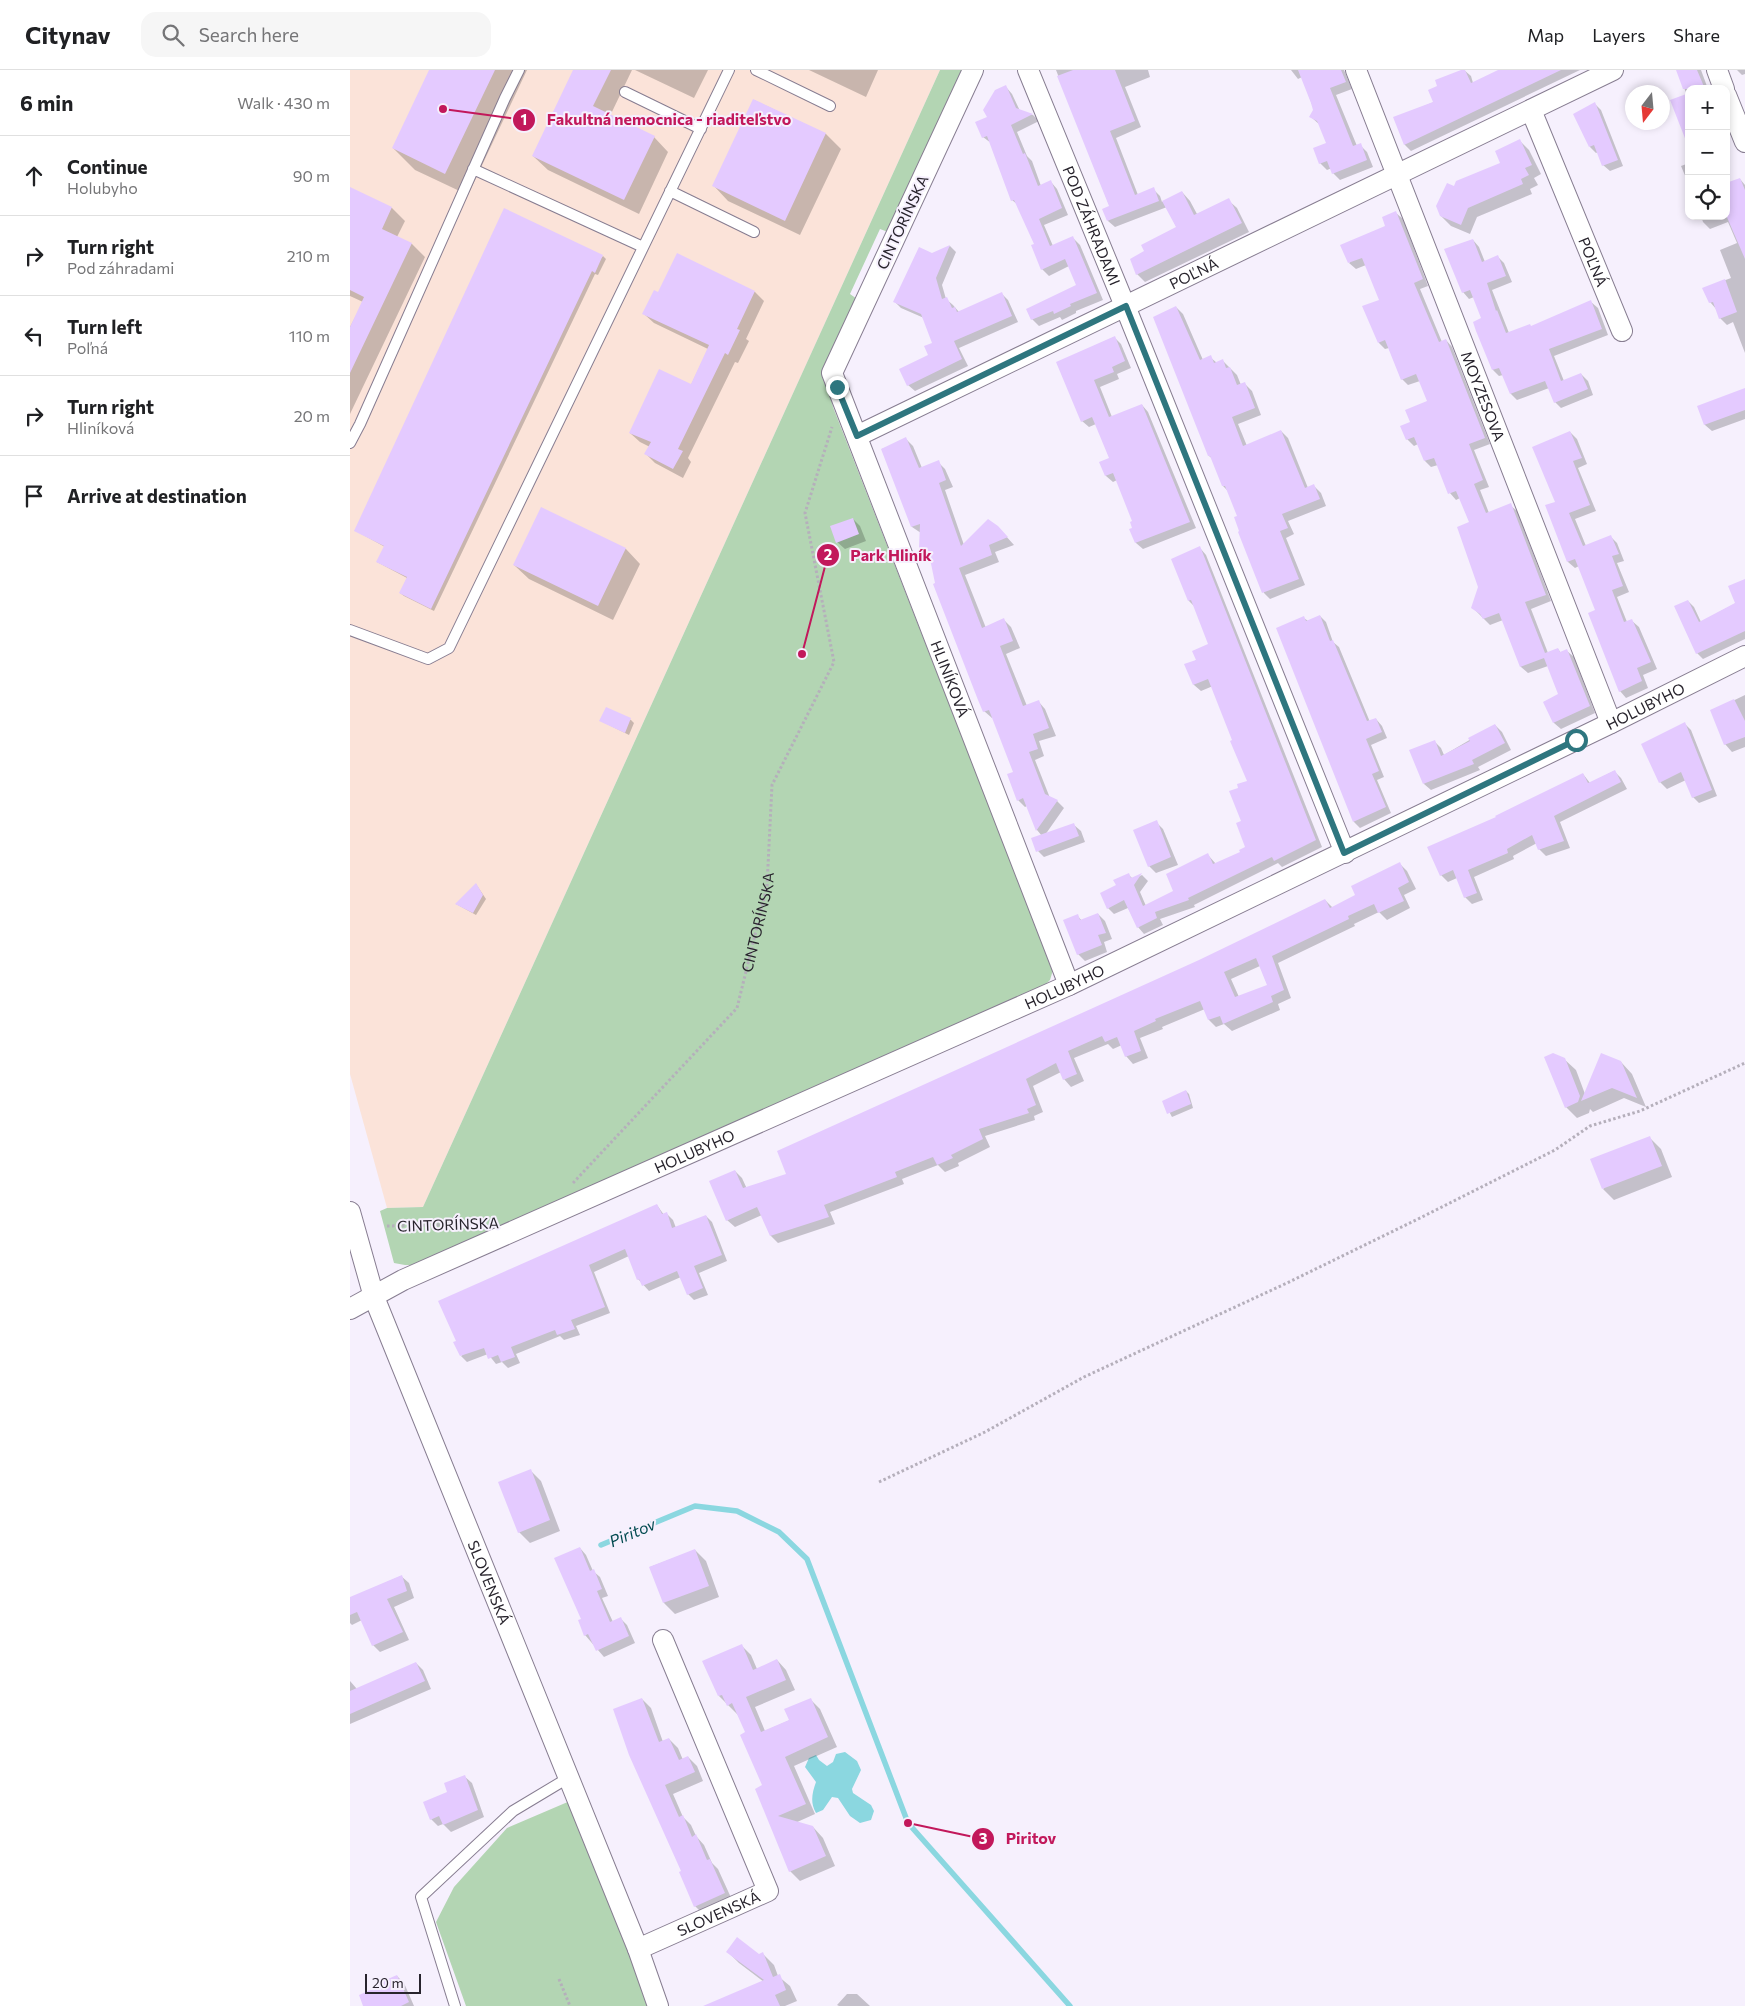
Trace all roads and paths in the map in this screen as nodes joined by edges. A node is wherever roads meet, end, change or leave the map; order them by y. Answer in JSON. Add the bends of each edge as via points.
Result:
{"nodes":[{"id":1,"x":519,"y":70,"type":"edge"},
{"id":2,"x":729,"y":70,"type":"edge"},
{"id":3,"x":756,"y":70,"type":"edge"},
{"id":4,"x":973,"y":70,"type":"edge"},
{"id":5,"x":1028,"y":70,"type":"edge"},
{"id":6,"x":1356,"y":70,"type":"edge"},
{"id":7,"x":1613,"y":70,"type":"edge"},
{"id":8,"x":1717,"y":70,"type":"edge"},
{"id":9,"x":1723,"y":85,"type":"edge"},
{"id":10,"x":625,"y":92,"type":"dead end"},
{"id":11,"x":1730,"y":104,"type":"edge"},
{"id":12,"x":830,"y":106,"type":"dead end"},
{"id":13,"x":1531,"y":110,"type":"junction"},
{"id":14,"x":701,"y":129,"type":"junction"},
{"id":15,"x":1745,"y":142,"type":"edge"},
{"id":16,"x":474,"y":169,"type":"junction"},
{"id":17,"x":1397,"y":174,"type":"junction"},
{"id":18,"x":670,"y":191,"type":"junction"},
{"id":19,"x":754,"y":232,"type":"dead end"},
{"id":20,"x":643,"y":247,"type":"junction"},
{"id":21,"x":1126,"y":306,"type":"junction"},
{"id":22,"x":1622,"y":331,"type":"dead end"},
{"id":23,"x":832,"y":373,"type":"joint"},
{"id":24,"x":833,"y":420,"type":"dead end"},
{"id":25,"x":857,"y":436,"type":"junction"},
{"id":26,"x":350,"y":443,"type":"edge"},
{"id":27,"x":350,"y":630,"type":"edge"},
{"id":28,"x":1745,"y":656,"type":"edge"},
{"id":29,"x":1611,"y":723,"type":"junction"},
{"id":30,"x":1344,"y":853,"type":"junction"},
{"id":31,"x":1069,"y":985,"type":"junction"},
{"id":32,"x":1745,"y":1062,"type":"edge"},
{"id":33,"x":572,"y":1184,"type":"dead end"},
{"id":34,"x":350,"y":1212,"type":"edge"},
{"id":35,"x":486,"y":1224,"type":"dead end"},
{"id":36,"x":387,"y":1226,"type":"dead end"},
{"id":37,"x":374,"y":1297,"type":"junction"},
{"id":38,"x":350,"y":1309,"type":"edge"},
{"id":39,"x":879,"y":1482,"type":"dead end"},
{"id":40,"x":663,"y":1640,"type":"dead end"},
{"id":41,"x":568,"y":1778,"type":"junction"},
{"id":42,"x":638,"y":1949,"type":"junction"},
{"id":43,"x":559,"y":1979,"type":"dead end"},
{"id":44,"x":455,"y":2006,"type":"edge"},
{"id":45,"x":570,"y":2006,"type":"edge"},
{"id":46,"x":658,"y":2006,"type":"edge"}],
"edges":[{"from":1,"to":16,"type":"lane"},
{"from":2,"to":14,"type":"lane"},
{"from":3,"to":12,"type":"lane"},
{"from":4,"to":23,"type":"street","name":"CINTORÍNSKA"},
{"from":5,"to":21,"type":"street","name":"POD ZÁHRADAMI"},
{"from":6,"to":17,"type":"street","name":"MOYZESOVA"},
{"from":7,"to":13,"type":"street","name":"POĽNÁ"},
{"from":8,"to":9,"type":"street"},
{"from":10,"to":14,"type":"lane"},
{"from":11,"to":15,"type":"street"},
{"from":13,"to":17,"type":"street","name":"POĽNÁ"},
{"from":13,"to":22,"type":"street","name":"POĽNÁ"},
{"from":14,"to":18,"type":"lane"},
{"from":16,"to":20,"type":"lane"},
{"from":16,"to":26,"type":"lane"},
{"from":17,"to":21,"type":"street","name":"POĽNÁ"},
{"from":17,"to":29,"type":"street","name":"MOYZESOVA"},
{"from":18,"to":19,"type":"lane"},
{"from":18,"to":20,"type":"lane"},
{"from":20,"to":27,"type":"lane","via":[[449,648],[428,659]]},
{"from":21,"to":25,"type":"street","name":"POĽNÁ"},
{"from":21,"to":30,"type":"street","name":"POD ZÁHRADAMI"},
{"from":23,"to":25,"type":"street","name":"HLINÍKOVÁ"},
{"from":24,"to":33,"type":"path","name":"CINTORÍNSKA","via":[[806,513],[834,662],[772,785],[767,886],[737,1008]]},
{"from":25,"to":31,"type":"street","name":"HLINÍKOVÁ"},
{"from":28,"to":29,"type":"street","name":"HOLUBYHO"},
{"from":29,"to":30,"type":"street","name":"HOLUBYHO"},
{"from":30,"to":31,"type":"street","name":"HOLUBYHO"},
{"from":31,"to":37,"type":"street","name":"HOLUBYHO","via":[[403,1280]]},
{"from":32,"to":39,"type":"path","via":[[1640,1111],[1590,1126],[1555,1150],[1418,1219],[1084,1377],[985,1432]]},
{"from":34,"to":37,"type":"street","name":"SLOVENSKÁ"},
{"from":35,"to":36,"type":"path","name":"CINTORÍNSKA"},
{"from":37,"to":38,"type":"street","name":"HOLUBYHO"},
{"from":37,"to":41,"type":"street","name":"SLOVENSKÁ"},
{"from":40,"to":42,"type":"street","name":"SLOVENSKÁ","via":[[768,1891]]},
{"from":41,"to":42,"type":"street","name":"SLOVENSKÁ"},
{"from":41,"to":44,"type":"lane","via":[[513,1811],[422,1897]]},
{"from":42,"to":46,"type":"street","name":"SLOVENSKÁ"},
{"from":43,"to":45,"type":"path"}]}
